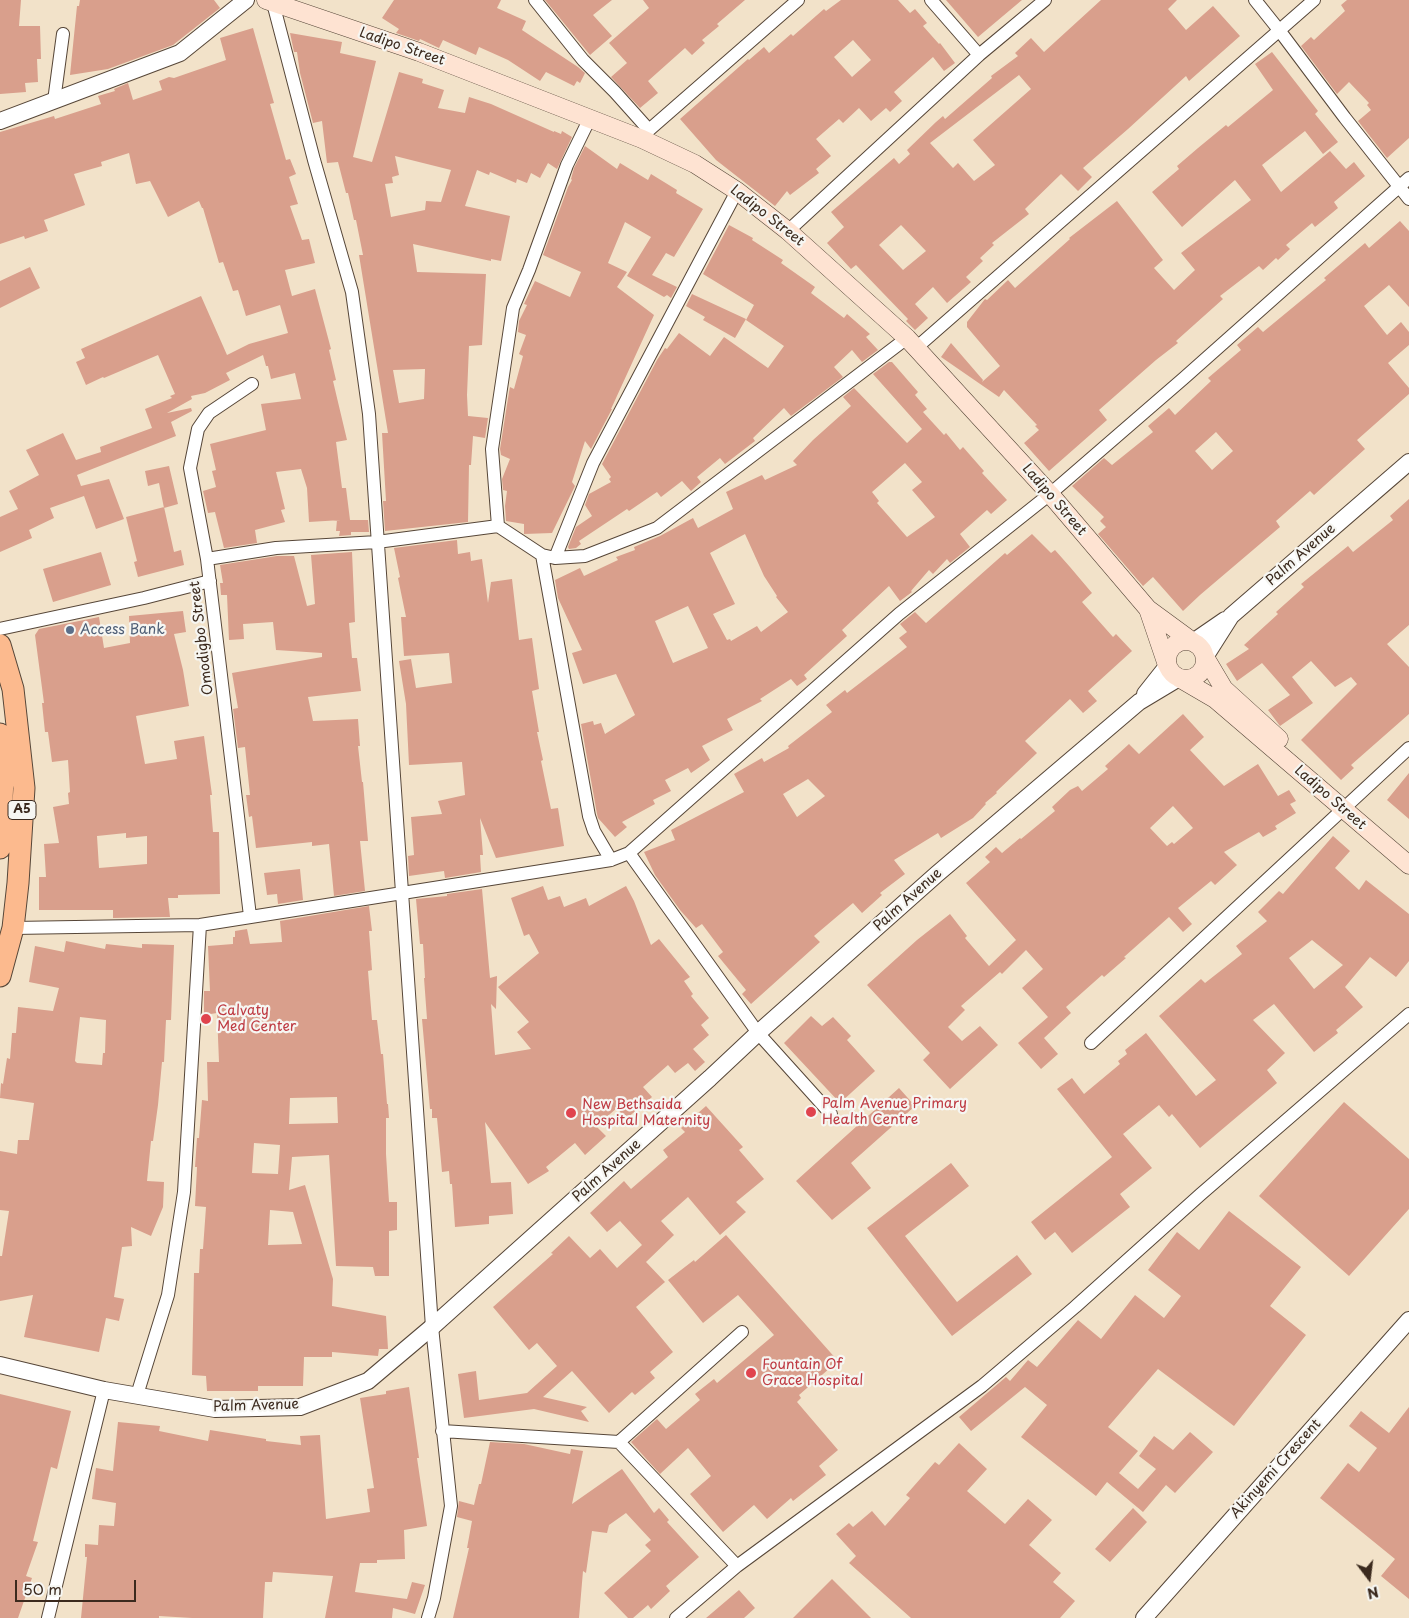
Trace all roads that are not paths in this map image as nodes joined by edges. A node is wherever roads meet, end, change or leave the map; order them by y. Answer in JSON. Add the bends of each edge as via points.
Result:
{"nodes":[{"id":1,"x":246,"y":0,"type":"edge"},
{"id":2,"x":535,"y":0,"type":"edge"},
{"id":3,"x":798,"y":0,"type":"edge"},
{"id":4,"x":931,"y":0,"type":"edge"},
{"id":5,"x":1045,"y":0,"type":"edge"},
{"id":6,"x":1255,"y":0,"type":"edge"},
{"id":7,"x":1314,"y":0,"type":"edge"},
{"id":8,"x":270,"y":2,"type":"edge"},
{"id":9,"x":1279,"y":30,"type":"junction"},
{"id":10,"x":63,"y":34,"type":"dead end"},
{"id":11,"x":979,"y":55,"type":"junction"},
{"id":12,"x":54,"y":102,"type":"junction"},
{"id":13,"x":590,"y":118,"type":"junction"},
{"id":14,"x":0,"y":121,"type":"edge"},
{"id":15,"x":645,"y":135,"type":"junction"},
{"id":16,"x":1409,"y":178,"type":"edge"},
{"id":17,"x":1399,"y":187,"type":"junction"},
{"id":18,"x":737,"y":191,"type":"junction"},
{"id":19,"x":1409,"y":199,"type":"edge"},
{"id":20,"x":788,"y":231,"type":"junction"},
{"id":21,"x":912,"y":343,"type":"junction"},
{"id":22,"x":252,"y":384,"type":"dead end"},
{"id":23,"x":1409,"y":462,"type":"edge"},
{"id":24,"x":1050,"y":494,"type":"junction"},
{"id":25,"x":498,"y":526,"type":"junction"},
{"id":26,"x":377,"y":542,"type":"junction"},
{"id":27,"x":542,"y":555,"type":"junction"},
{"id":28,"x":556,"y":558,"type":"junction"},
{"id":29,"x":207,"y":559,"type":"junction"},
{"id":30,"x":210,"y":581,"type":"junction"},
{"id":31,"x":1148,"y":609,"type":"junction"},
{"id":32,"x":1231,"y":616,"type":"junction"},
{"id":33,"x":0,"y":629,"type":"edge"},
{"id":34,"x":1193,"y":642,"type":"junction"},
{"id":35,"x":0,"y":645,"type":"edge"},
{"id":36,"x":1205,"y":657,"type":"junction"},
{"id":37,"x":1173,"y":672,"type":"junction"},
{"id":38,"x":0,"y":734,"type":"edge"},
{"id":39,"x":1409,"y":748,"type":"edge"},
{"id":40,"x":1346,"y":806,"type":"junction"},
{"id":41,"x":0,"y":848,"type":"edge"},
{"id":42,"x":1409,"y":852,"type":"edge"},
{"id":43,"x":629,"y":853,"type":"junction"},
{"id":44,"x":611,"y":860,"type":"junction"},
{"id":45,"x":1409,"y":865,"type":"edge"},
{"id":46,"x":403,"y":893,"type":"junction"},
{"id":47,"x":250,"y":916,"type":"junction"},
{"id":48,"x":200,"y":924,"type":"junction"},
{"id":49,"x":13,"y":928,"type":"junction"},
{"id":50,"x":0,"y":976,"type":"edge"},
{"id":51,"x":1409,"y":1014,"type":"edge"},
{"id":52,"x":758,"y":1032,"type":"junction"},
{"id":53,"x":1091,"y":1043,"type":"dead end"},
{"id":54,"x":831,"y":1114,"type":"dead end"},
{"id":55,"x":1409,"y":1320,"type":"edge"},
{"id":56,"x":432,"y":1327,"type":"junction"},
{"id":57,"x":742,"y":1332,"type":"dead end"},
{"id":58,"x":0,"y":1365,"type":"edge"},
{"id":59,"x":104,"y":1390,"type":"junction"},
{"id":60,"x":137,"y":1395,"type":"junction"},
{"id":61,"x":442,"y":1430,"type":"junction"},
{"id":62,"x":619,"y":1442,"type":"junction"},
{"id":63,"x":737,"y":1566,"type":"junction"},
{"id":64,"x":48,"y":1618,"type":"edge"},
{"id":65,"x":428,"y":1618,"type":"edge"},
{"id":66,"x":676,"y":1618,"type":"edge"},
{"id":67,"x":1144,"y":1618,"type":"edge"}],
"edges":[{"from":1,"to":12,"type":"street","via":[[180,53]]},
{"from":2,"to":15,"type":"street","via":[[583,60],[615,92]]},
{"from":3,"to":15,"type":"street"},
{"from":4,"to":11,"type":"street"},
{"from":5,"to":11,"type":"street"},
{"from":6,"to":9,"type":"street"},
{"from":7,"to":9,"type":"street"},
{"from":8,"to":13,"type":"main road","name":"Ladipo Street","via":[[419,52]]},
{"from":8,"to":26,"type":"street","via":[[352,292],[369,414]]},
{"from":9,"to":17,"type":"street"},
{"from":9,"to":21,"type":"street"},
{"from":10,"to":12,"type":"street"},
{"from":11,"to":20,"type":"street"},
{"from":12,"to":14,"type":"street"},
{"from":13,"to":15,"type":"main road","name":"Ladipo Street"},
{"from":13,"to":25,"type":"street","via":[[567,164],[513,308],[492,449]]},
{"from":15,"to":18,"type":"main road","name":"Ladipo Street"},
{"from":16,"to":17,"type":"street"},
{"from":17,"to":19,"type":"street"},
{"from":17,"to":24,"type":"street"},
{"from":18,"to":20,"type":"main road","name":"Ladipo Street"},
{"from":18,"to":28,"type":"street","via":[[593,463]]},
{"from":20,"to":21,"type":"main road","name":"Ladipo Street"},
{"from":21,"to":24,"type":"main road","name":"Ladipo Street"},
{"from":21,"to":28,"type":"street","via":[[657,528],[584,556]]},
{"from":22,"to":29,"type":"street","name":"Omodigbo Street","via":[[209,413],[198,429],[190,468]]},
{"from":23,"to":32,"type":"street","name":"Palm Avenue"},
{"from":24,"to":31,"type":"main road","name":"Ladipo Street"},
{"from":24,"to":43,"type":"street","via":[[899,614]]},
{"from":25,"to":26,"type":"street"},
{"from":25,"to":27,"type":"street"},
{"from":26,"to":29,"type":"street","via":[[276,548]]},
{"from":26,"to":46,"type":"street"},
{"from":27,"to":28,"type":"street"},
{"from":27,"to":44,"type":"street","via":[[589,816]]},
{"from":29,"to":30,"type":"street","name":"Omodigbo Street"},
{"from":30,"to":33,"type":"street"},
{"from":30,"to":47,"type":"street","name":"Omodigbo Street"},
{"from":31,"to":34,"type":"main road","name":"Ladipo Street"},
{"from":31,"to":37,"type":"main road","name":"Ladipo Street"},
{"from":32,"to":34,"type":"street"},
{"from":32,"to":36,"type":"street","name":"Palm Avenue"},
{"from":34,"to":36,"type":"main road","name":"Ladipo Street"},
{"from":34,"to":37,"type":"main road","via":[[1181,642],[1171,648],[1167,659]]},
{"from":35,"to":49,"type":"highway","number":"A5","via":[[13,689],[24,788]]},
{"from":36,"to":37,"type":"main road","via":[[1200,673],[1190,679]]},
{"from":36,"to":40,"type":"main road","name":"Ladipo Street","via":[[1224,689]]},
{"from":37,"to":40,"type":"main road","name":"Ladipo Street","via":[[1215,699]]},
{"from":37,"to":52,"type":"street","name":"Palm Avenue"},
{"from":38,"to":41,"type":"highway","number":"A5","via":[[4,754]]},
{"from":39,"to":40,"type":"street"},
{"from":40,"to":42,"type":"main road","name":"Ladipo Street"},
{"from":40,"to":45,"type":"main road","name":"Ladipo Street"},
{"from":40,"to":53,"type":"street"},
{"from":43,"to":44,"type":"street"},
{"from":43,"to":52,"type":"street"},
{"from":44,"to":46,"type":"street"},
{"from":46,"to":47,"type":"street"},
{"from":46,"to":56,"type":"street"},
{"from":47,"to":48,"type":"street"},
{"from":48,"to":49,"type":"street"},
{"from":48,"to":60,"type":"street","via":[[184,1192],[168,1295]]},
{"from":49,"to":50,"type":"highway","number":"A5"},
{"from":51,"to":63,"type":"street","via":[[982,1386]]},
{"from":52,"to":54,"type":"street"},
{"from":52,"to":56,"type":"street","name":"Palm Avenue"},
{"from":55,"to":67,"type":"street","name":"Akinyemi Crescent"},
{"from":56,"to":60,"type":"street","name":"Palm Avenue","via":[[368,1382],[300,1407],[215,1409]]},
{"from":56,"to":61,"type":"street"},
{"from":57,"to":62,"type":"street"},
{"from":58,"to":59,"type":"street","name":"Palm Avenue"},
{"from":59,"to":60,"type":"street","name":"Palm Avenue"},
{"from":59,"to":64,"type":"street"},
{"from":61,"to":62,"type":"street"},
{"from":61,"to":65,"type":"street","via":[[451,1506]]},
{"from":62,"to":63,"type":"street"},
{"from":63,"to":66,"type":"street"}]}
